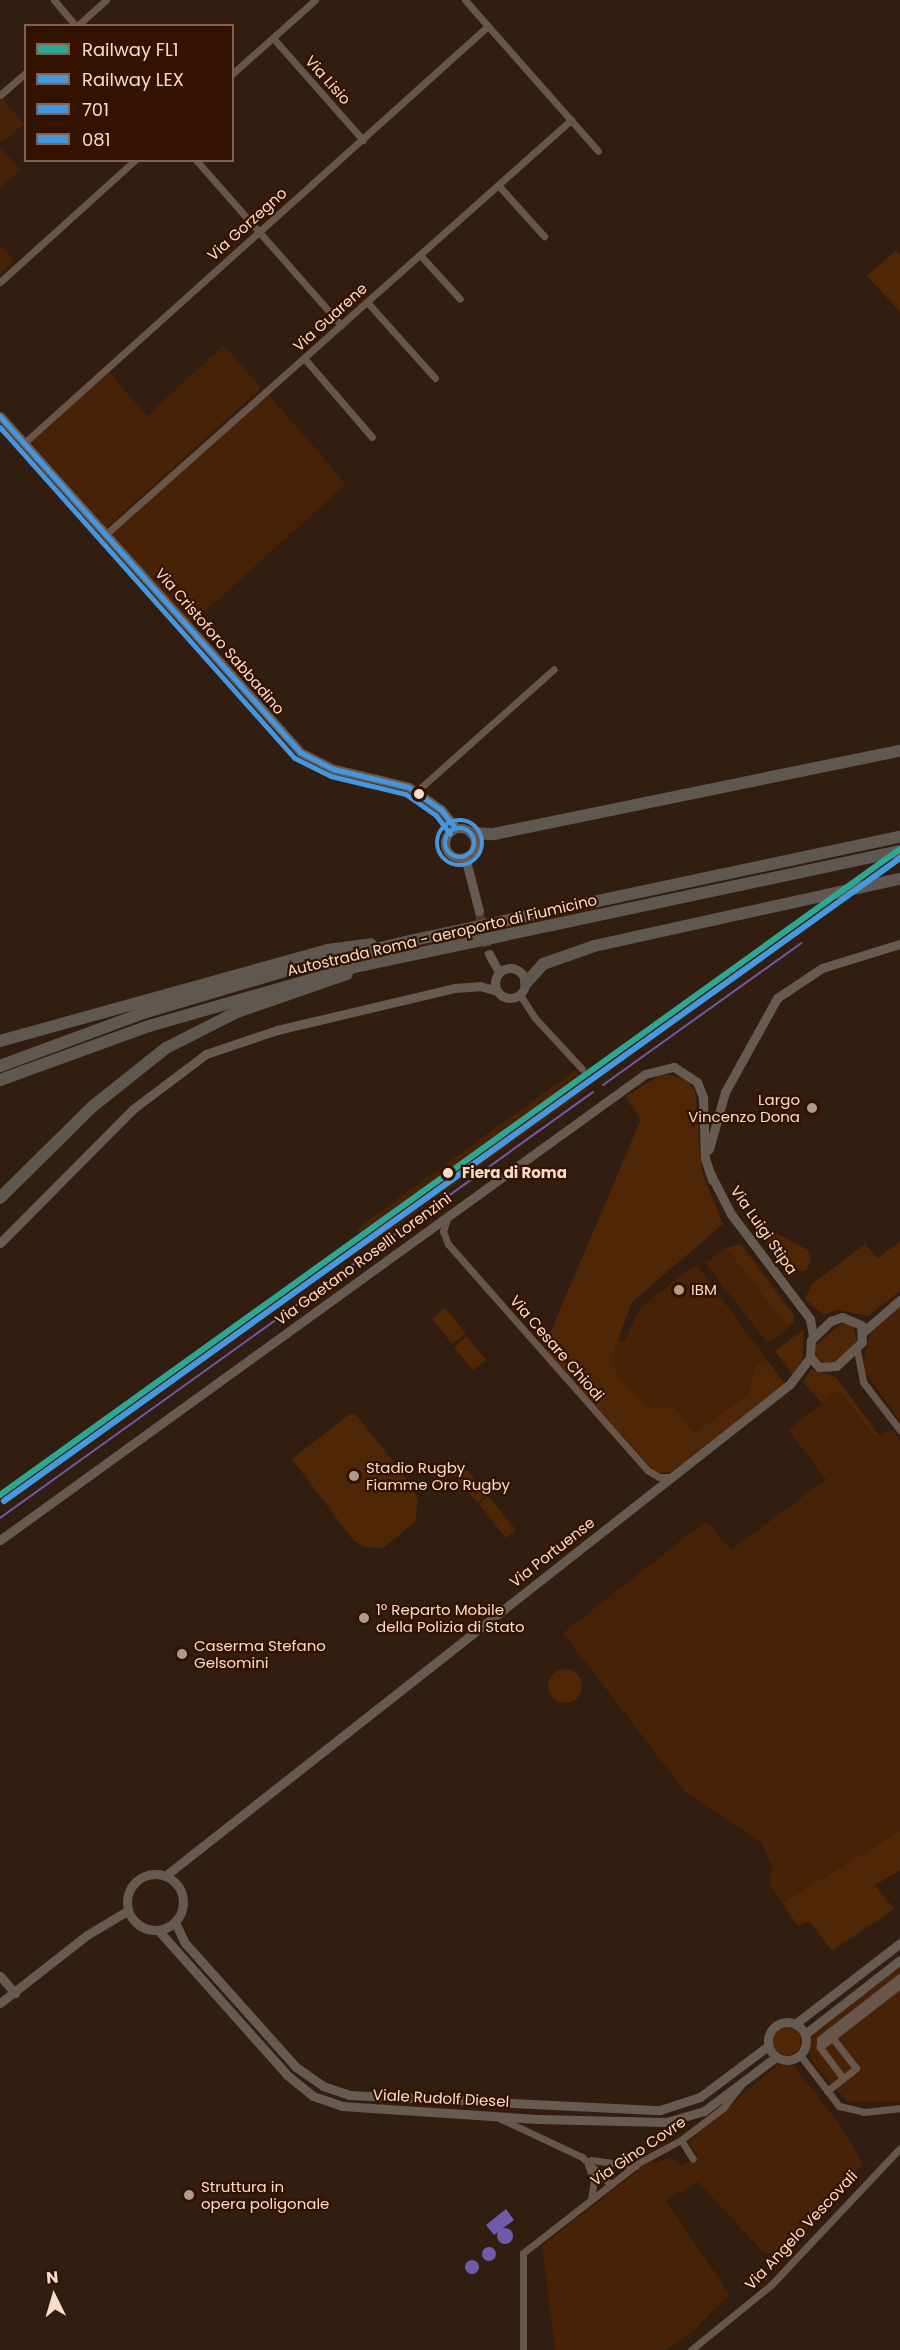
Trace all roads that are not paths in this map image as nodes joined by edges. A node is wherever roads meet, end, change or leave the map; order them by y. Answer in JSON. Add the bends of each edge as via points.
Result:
{"nodes":[{"id":1,"x":54,"y":0,"type":"edge"},
{"id":2,"x":106,"y":0,"type":"edge"},
{"id":3,"x":315,"y":0,"type":"edge"},
{"id":4,"x":465,"y":0,"type":"edge"},
{"id":5,"x":75,"y":24,"type":"edge"},
{"id":6,"x":79,"y":24,"type":"edge"},
{"id":7,"x":488,"y":26,"type":"junction"},
{"id":8,"x":273,"y":38,"type":"junction"},
{"id":9,"x":234,"y":72,"type":"edge"},
{"id":10,"x":24,"y":74,"type":"edge"},
{"id":11,"x":0,"y":95,"type":"edge"},
{"id":12,"x":571,"y":120,"type":"junction"},
{"id":13,"x":363,"y":140,"type":"junction"},
{"id":14,"x":598,"y":151,"type":"dead end"},
{"id":15,"x":133,"y":162,"type":"edge"},
{"id":16,"x":198,"y":162,"type":"edge"},
{"id":17,"x":498,"y":185,"type":"junction"},
{"id":18,"x":259,"y":232,"type":"junction"},
{"id":19,"x":544,"y":237,"type":"dead end"},
{"id":20,"x":420,"y":255,"type":"junction"},
{"id":21,"x":0,"y":282,"type":"edge"},
{"id":22,"x":460,"y":299,"type":"dead end"},
{"id":23,"x":367,"y":302,"type":"junction"},
{"id":24,"x":341,"y":325,"type":"junction"},
{"id":25,"x":304,"y":358,"type":"junction"},
{"id":26,"x":435,"y":378,"type":"dead end"},
{"id":27,"x":0,"y":416,"type":"edge"},
{"id":28,"x":372,"y":437,"type":"dead end"},
{"id":29,"x":24,"y":443,"type":"junction"},
{"id":30,"x":106,"y":534,"type":"junction"},
{"id":31,"x":555,"y":669,"type":"dead end"},
{"id":32,"x":900,"y":751,"type":"edge"},
{"id":33,"x":417,"y":791,"type":"junction"},
{"id":34,"x":456,"y":828,"type":"junction"},
{"id":35,"x":472,"y":832,"type":"junction"},
{"id":36,"x":900,"y":837,"type":"edge"},
{"id":37,"x":900,"y":851,"type":"edge"},
{"id":38,"x":465,"y":857,"type":"junction"},
{"id":39,"x":900,"y":859,"type":"edge"},
{"id":40,"x":811,"y":869,"type":"junction"},
{"id":41,"x":900,"y":879,"type":"edge"},
{"id":42,"x":479,"y":911,"type":"tunnel mouth"},
{"id":43,"x":414,"y":939,"type":"junction"},
{"id":44,"x":900,"y":944,"type":"edge"},
{"id":45,"x":489,"y":954,"type":"tunnel mouth"},
{"id":46,"x":354,"y":967,"type":"junction"},
{"id":47,"x":499,"y":972,"type":"junction"},
{"id":48,"x":523,"y":989,"type":"junction"},
{"id":49,"x":497,"y":991,"type":"junction"},
{"id":50,"x":0,"y":1041,"type":"edge"},
{"id":51,"x":0,"y":1066,"type":"edge"},
{"id":52,"x":582,"y":1069,"type":"dead end"},
{"id":53,"x":0,"y":1080,"type":"edge"},
{"id":54,"x":712,"y":1180,"type":"junction"},
{"id":55,"x":0,"y":1198,"type":"edge"},
{"id":56,"x":448,"y":1216,"type":"junction"},
{"id":57,"x":0,"y":1243,"type":"edge"},
{"id":58,"x":900,"y":1300,"type":"edge"},
{"id":59,"x":863,"y":1332,"type":"junction"},
{"id":60,"x":813,"y":1336,"type":"junction"},
{"id":61,"x":857,"y":1350,"type":"junction"},
{"id":62,"x":810,"y":1357,"type":"junction"},
{"id":63,"x":900,"y":1430,"type":"edge"},
{"id":64,"x":674,"y":1476,"type":"junction"},
{"id":65,"x":0,"y":1540,"type":"edge"},
{"id":66,"x":165,"y":1876,"type":"junction"},
{"id":67,"x":127,"y":1911,"type":"junction"},
{"id":68,"x":175,"y":1922,"type":"junction"},
{"id":69,"x":158,"y":1930,"type":"junction"},
{"id":70,"x":900,"y":1943,"type":"edge"},
{"id":71,"x":900,"y":1960,"type":"edge"},
{"id":72,"x":0,"y":1976,"type":"edge"},
{"id":73,"x":900,"y":1977,"type":"edge"},
{"id":74,"x":900,"y":1985,"type":"edge"},
{"id":75,"x":15,"y":1993,"type":"junction"},
{"id":76,"x":0,"y":2003,"type":"edge"},
{"id":77,"x":795,"y":2024,"type":"junction"},
{"id":78,"x":804,"y":2034,"type":"junction"},
{"id":79,"x":832,"y":2037,"type":"junction"},
{"id":80,"x":768,"y":2046,"type":"junction"},
{"id":81,"x":820,"y":2047,"type":"junction"},
{"id":82,"x":800,"y":2055,"type":"junction"},
{"id":83,"x":776,"y":2057,"type":"junction"},
{"id":84,"x":843,"y":2078,"type":"junction"},
{"id":85,"x":742,"y":2083,"type":"junction"},
{"id":86,"x":827,"y":2091,"type":"junction"},
{"id":87,"x":900,"y":2108,"type":"edge"},
{"id":88,"x":497,"y":2116,"type":"junction"},
{"id":89,"x":681,"y":2140,"type":"junction"},
{"id":90,"x":900,"y":2148,"type":"edge"},
{"id":91,"x":582,"y":2157,"type":"junction"},
{"id":92,"x":693,"y":2159,"type":"dead end"},
{"id":93,"x":636,"y":2166,"type":"junction"},
{"id":94,"x":610,"y":2184,"type":"junction"},
{"id":95,"x":591,"y":2199,"type":"junction"},
{"id":96,"x":523,"y":2350,"type":"edge"},
{"id":97,"x":691,"y":2350,"type":"edge"}],
"edges":[{"from":1,"to":5,"type":"street"},
{"from":2,"to":6,"type":"street"},
{"from":3,"to":8,"type":"street"},
{"from":4,"to":7,"type":"street"},
{"from":7,"to":12,"type":"street"},
{"from":7,"to":13,"type":"street","name":"Via Gorzegno"},
{"from":8,"to":9,"type":"street"},
{"from":8,"to":13,"type":"street","name":"Via Lisio"},
{"from":10,"to":11,"type":"street"},
{"from":12,"to":14,"type":"street"},
{"from":12,"to":17,"type":"street","name":"Via Guarene"},
{"from":13,"to":18,"type":"street","name":"Via Gorzegno"},
{"from":15,"to":21,"type":"street"},
{"from":16,"to":18,"type":"street"},
{"from":17,"to":19,"type":"street"},
{"from":17,"to":20,"type":"street","name":"Via Guarene"},
{"from":18,"to":24,"type":"street"},
{"from":18,"to":29,"type":"street","name":"Via Gorzegno"},
{"from":20,"to":22,"type":"street"},
{"from":20,"to":23,"type":"street","name":"Via Guarene"},
{"from":23,"to":24,"type":"street","name":"Via Guarene"},
{"from":23,"to":26,"type":"street"},
{"from":24,"to":25,"type":"street","name":"Via Guarene"},
{"from":25,"to":28,"type":"street"},
{"from":25,"to":30,"type":"street","name":"Via Guarene"},
{"from":27,"to":29,"type":"street","name":"Via Cristoforo Sabbadino"},
{"from":29,"to":30,"type":"street","name":"Via Cristoforo Sabbadino"},
{"from":30,"to":33,"type":"street","name":"Via Cristoforo Sabbadino","via":[[300,752],[324,765],[393,781]]},
{"from":31,"to":33,"type":"street"},
{"from":32,"to":35,"type":"highway","via":[[494,834]]},
{"from":33,"to":34,"type":"street","name":"Via Cristoforo Sabbadino","via":[[441,809]]},
{"from":34,"to":35,"type":"street"},
{"from":34,"to":38,"type":"street","via":[[446,838],[446,847],[451,855]]},
{"from":35,"to":38,"type":"street","via":[[475,847]]},
{"from":36,"to":43,"type":"highway","name":"Autostrada Roma - aeroporto di Fiumicino"},
{"from":37,"to":40,"type":"highway","name":"Autostrada Roma - aeroporto di Fiumicino"},
{"from":38,"to":42,"type":"street"},
{"from":39,"to":40,"type":"highway"},
{"from":40,"to":46,"type":"highway","name":"Autostrada Roma - aeroporto di Fiumicino"},
{"from":41,"to":48,"type":"highway","via":[[594,946],[543,964]]},
{"from":43,"to":50,"type":"highway","via":[[328,950]]},
{"from":43,"to":51,"type":"highway","name":"Autostrada Roma - aeroporto di Fiumicino","via":[[156,1009]]},
{"from":44,"to":54,"type":"street","name":"Via Luigi Stipa","via":[[813,972],[772,1003],[742,1055],[716,1115],[709,1147]]},
{"from":45,"to":47,"type":"street"},
{"from":46,"to":53,"type":"highway","name":"Autostrada Roma - aeroporto di Fiumicino","via":[[149,1026]]},
{"from":46,"to":55,"type":"highway","via":[[334,981],[219,1020],[166,1048],[92,1107]]},
{"from":47,"to":48,"type":"street","via":[[508,968],[519,970]]},
{"from":47,"to":49,"type":"street","via":[[495,981]]},
{"from":48,"to":49,"type":"street","via":[[510,999]]},
{"from":48,"to":52,"type":"street","via":[[535,1018]]},
{"from":49,"to":57,"type":"street","via":[[480,986],[454,988],[277,1030],[206,1054],[133,1109]]},
{"from":54,"to":56,"type":"street","name":"Via Gaetano Roselli Lorenzini","via":[[705,1158],[700,1088],[685,1072],[664,1067],[639,1077]]},
{"from":54,"to":60,"type":"street","name":"Via Luigi Stipa","via":[[731,1214],[810,1319]]},
{"from":56,"to":64,"type":"street","name":"Via Cesare Chiodi","via":[[443,1231],[448,1244],[647,1470],[658,1477]]},
{"from":56,"to":65,"type":"street","name":"Via Gaetano Roselli Lorenzini"},
{"from":58,"to":59,"type":"street"},
{"from":59,"to":60,"type":"street","via":[[858,1322],[842,1317]]},
{"from":59,"to":61,"type":"street"},
{"from":60,"to":62,"type":"street"},
{"from":61,"to":62,"type":"street","via":[[830,1368],[819,1367]]},
{"from":61,"to":63,"type":"street","via":[[863,1382]]},
{"from":62,"to":64,"type":"street","name":"Via Portuense","via":[[790,1384]]},
{"from":64,"to":66,"type":"street","name":"Via Portuense"},
{"from":66,"to":67,"type":"street","via":[[139,1878],[128,1893]]},
{"from":66,"to":68,"type":"street","via":[[183,1896]]},
{"from":67,"to":69,"type":"street","via":[[143,1928]]},
{"from":67,"to":75,"type":"street","via":[[87,1935]]},
{"from":68,"to":69,"type":"street"},
{"from":68,"to":80,"type":"street","name":"Viale Rudolf Diesel","via":[[185,1942],[296,2067],[322,2086],[349,2095],[660,2110],[704,2095]]},
{"from":69,"to":88,"type":"street","name":"Viale Rudolf Diesel","via":[[275,2064],[313,2096],[355,2108]]},
{"from":70,"to":77,"type":"street"},
{"from":71,"to":78,"type":"street"},
{"from":72,"to":75,"type":"street"},
{"from":73,"to":81,"type":"street","via":[[821,2038]]},
{"from":74,"to":79,"type":"street"},
{"from":75,"to":76,"type":"street"},
{"from":77,"to":78,"type":"street"},
{"from":77,"to":80,"type":"street","via":[[777,2025],[769,2034]]},
{"from":78,"to":82,"type":"street","via":[[806,2045]]},
{"from":79,"to":81,"type":"street"},
{"from":79,"to":84,"type":"street","via":[[856,2068]]},
{"from":80,"to":83,"type":"street"},
{"from":81,"to":84,"type":"street"},
{"from":82,"to":83,"type":"street","via":[[789,2060]]},
{"from":82,"to":86,"type":"street"},
{"from":83,"to":85,"type":"street","name":"Viale Rudolf Diesel"},
{"from":84,"to":86,"type":"street"},
{"from":85,"to":88,"type":"street","name":"Viale Rudolf Diesel","via":[[705,2111],[670,2121]]},
{"from":85,"to":89,"type":"street","name":"Via Gino Covre","via":[[726,2105]]},
{"from":86,"to":87,"type":"street","via":[[839,2106],[850,2110]]},
{"from":88,"to":91,"type":"street"},
{"from":89,"to":92,"type":"street"},
{"from":89,"to":93,"type":"street","name":"Via Gino Covre"},
{"from":90,"to":97,"type":"street","name":"Via Angelo Vescovali","via":[[771,2285]]},
{"from":91,"to":93,"type":"street","via":[[609,2165]]},
{"from":91,"to":94,"type":"street"},
{"from":91,"to":95,"type":"street","via":[[594,2175]]},
{"from":93,"to":94,"type":"street","name":"Via Gino Covre"},
{"from":94,"to":95,"type":"street","name":"Via Gino Covre"},
{"from":95,"to":96,"type":"street","name":"Via Gino Covre","via":[[521,2259]]}]}
